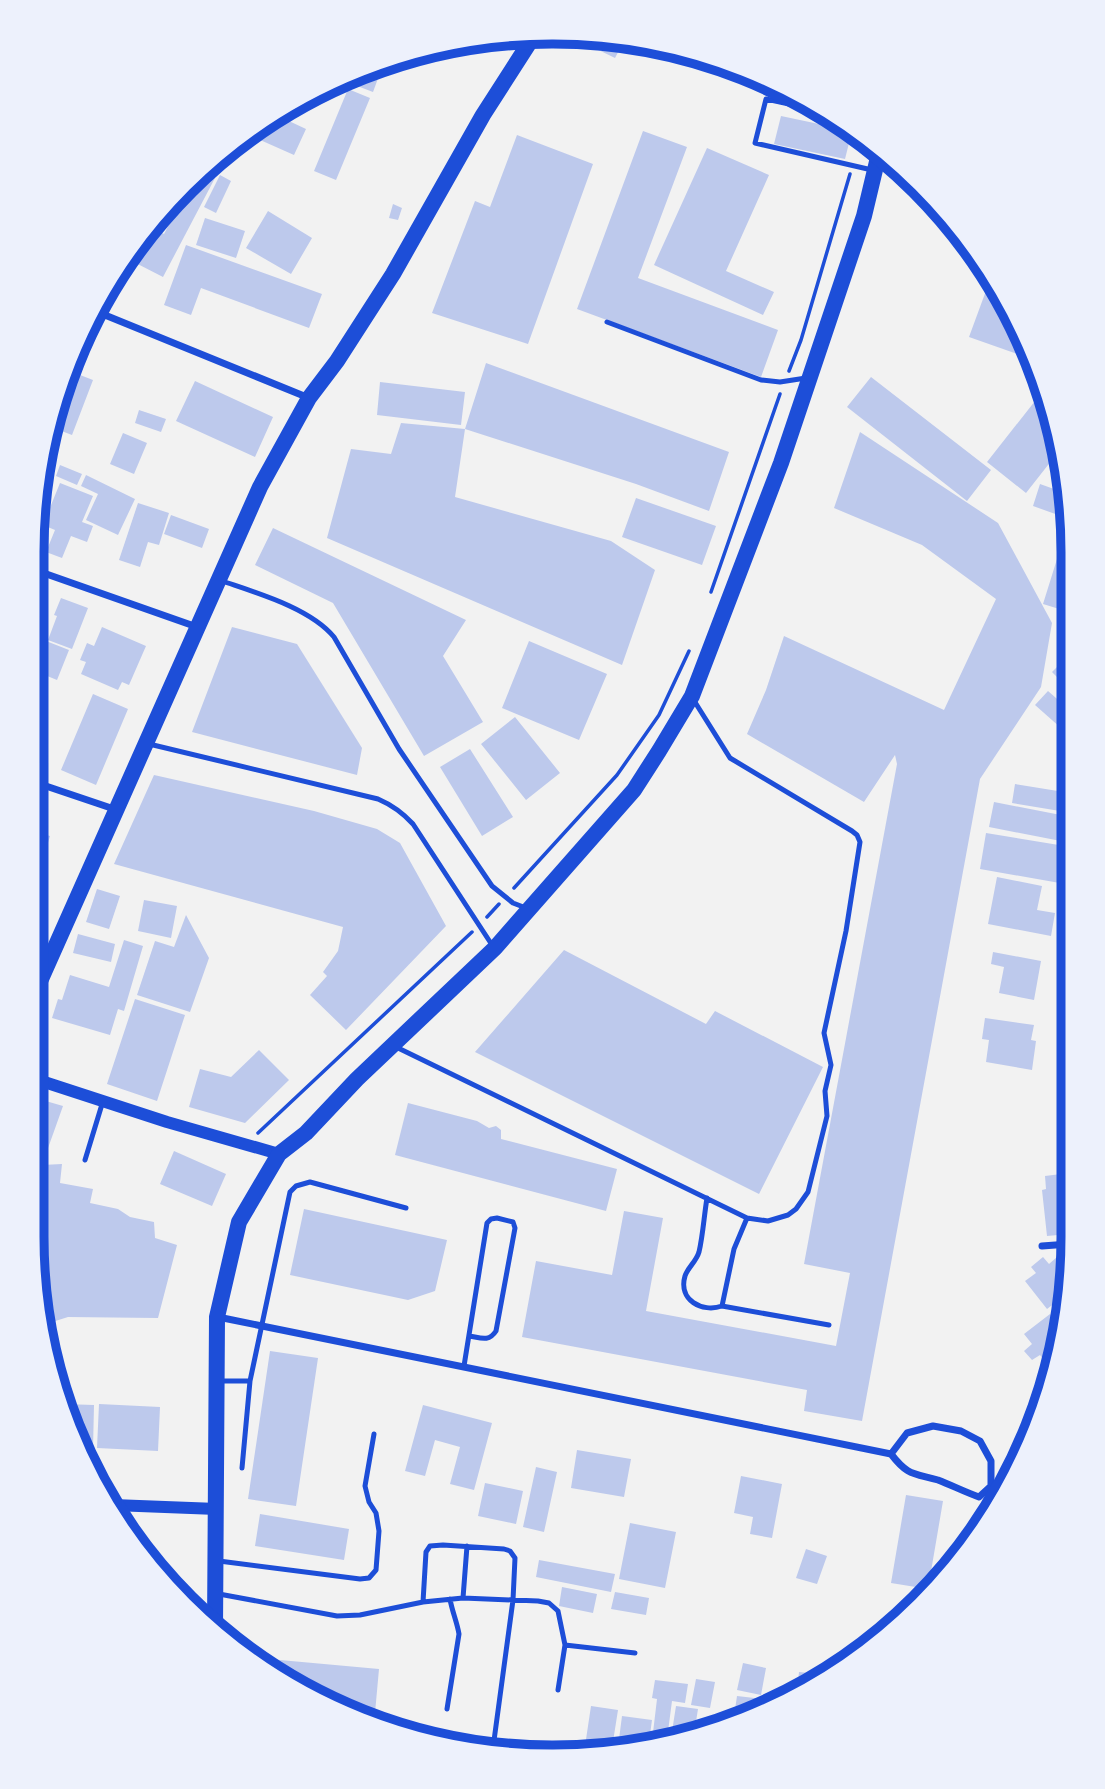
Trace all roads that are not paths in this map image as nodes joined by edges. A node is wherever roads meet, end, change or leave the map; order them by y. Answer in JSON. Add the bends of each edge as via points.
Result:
{"nodes":[{"id":1,"x":528,"y":45,"type":"edge"},
{"id":2,"x":795,"y":105,"type":"edge"},
{"id":3,"x":877,"y":161,"type":"edge"},
{"id":4,"x":875,"y":170,"type":"junction"},
{"id":5,"x":103,"y":314,"type":"edge"},
{"id":6,"x":607,"y":323,"type":"dead end"},
{"id":7,"x":809,"y":378,"type":"junction"},
{"id":8,"x":309,"y":398,"type":"junction"},
{"id":9,"x":44,"y":573,"type":"edge"},
{"id":10,"x":218,"y":580,"type":"junction"},
{"id":11,"x":197,"y":627,"type":"junction"},
{"id":12,"x":692,"y":696,"type":"junction"},
{"id":13,"x":145,"y":743,"type":"junction"},
{"id":14,"x":44,"y":785,"type":"edge"},
{"id":15,"x":117,"y":810,"type":"junction"},
{"id":16,"x":529,"y":909,"type":"junction"},
{"id":17,"x":495,"y":948,"type":"junction"},
{"id":18,"x":44,"y":973,"type":"edge"},
{"id":19,"x":393,"y":1045,"type":"junction"},
{"id":20,"x":44,"y":1082,"type":"edge"},
{"id":21,"x":103,"y":1101,"type":"junction"},
{"id":22,"x":279,"y":1154,"type":"junction"},
{"id":23,"x":85,"y":1160,"type":"dead end"},
{"id":24,"x":707,"y":1198,"type":"junction"},
{"id":25,"x":407,"y":1208,"type":"dead end"},
{"id":26,"x":747,"y":1218,"type":"junction"},
{"id":27,"x":1061,"y":1245,"type":"edge"},
{"id":28,"x":1042,"y":1246,"type":"dead end"},
{"id":29,"x":722,"y":1306,"type":"junction"},
{"id":30,"x":217,"y":1317,"type":"junction"},
{"id":31,"x":829,"y":1325,"type":"dead end"},
{"id":32,"x":261,"y":1326,"type":"junction"},
{"id":33,"x":470,"y":1336,"type":"junction"},
{"id":34,"x":464,"y":1366,"type":"junction"},
{"id":35,"x":217,"y":1381,"type":"junction"},
{"id":36,"x":250,"y":1381,"type":"junction"},
{"id":37,"x":374,"y":1434,"type":"dead end"},
{"id":38,"x":891,"y":1454,"type":"junction"},
{"id":39,"x":242,"y":1468,"type":"dead end"},
{"id":40,"x":121,"y":1505,"type":"edge"},
{"id":41,"x":217,"y":1509,"type":"junction"},
{"id":42,"x":467,"y":1546,"type":"junction"},
{"id":43,"x":216,"y":1560,"type":"junction"},
{"id":44,"x":216,"y":1594,"type":"junction"},
{"id":45,"x":463,"y":1598,"type":"junction"},
{"id":46,"x":450,"y":1599,"type":"junction"},
{"id":47,"x":513,"y":1600,"type":"junction"},
{"id":48,"x":423,"y":1602,"type":"junction"},
{"id":49,"x":215,"y":1617,"type":"edge"},
{"id":50,"x":565,"y":1645,"type":"junction"},
{"id":51,"x":635,"y":1653,"type":"dead end"},
{"id":52,"x":558,"y":1690,"type":"dead end"},
{"id":53,"x":447,"y":1709,"type":"dead end"},
{"id":54,"x":494,"y":1742,"type":"edge"}],
"edges":[{"from":1,"to":8,"type":"main road","via":[[393,274]]},
{"from":2,"to":4,"type":"lane","via":[[766,99],[755,143]]},
{"from":3,"to":4,"type":"main road"},
{"from":4,"to":7,"type":"main road"},
{"from":5,"to":8,"type":"street"},
{"from":6,"to":7,"type":"lane","via":[[761,380]]},
{"from":7,"to":12,"type":"main road"},
{"from":8,"to":10,"type":"main road","via":[[260,487]]},
{"from":9,"to":11,"type":"street"},
{"from":10,"to":11,"type":"main road"},
{"from":10,"to":16,"type":"lane","via":[[258,593],[326,628],[399,750],[492,886]]},
{"from":11,"to":13,"type":"main road"},
{"from":12,"to":16,"type":"main road","via":[[634,790]]},
{"from":12,"to":26,"type":"lane","via":[[730,758],[852,831],[860,846],[824,1033],[831,1065],[825,1091],[827,1116],[808,1192],[796,1209],[778,1220]]},
{"from":13,"to":15,"type":"main road"},
{"from":13,"to":17,"type":"lane","via":[[391,805],[413,824]]},
{"from":14,"to":15,"type":"street"},
{"from":15,"to":18,"type":"main road"},
{"from":16,"to":17,"type":"main road"},
{"from":17,"to":19,"type":"main road"},
{"from":19,"to":22,"type":"main road"},
{"from":19,"to":24,"type":"lane"},
{"from":20,"to":21,"type":"street"},
{"from":21,"to":22,"type":"street"},
{"from":21,"to":23,"type":"lane"},
{"from":22,"to":30,"type":"main road","via":[[239,1222]]},
{"from":24,"to":26,"type":"lane"},
{"from":24,"to":29,"type":"lane","via":[[698,1254],[685,1277],[685,1290],[703,1308]]},
{"from":25,"to":32,"type":"lane","via":[[310,1182],[296,1186],[290,1192]]},
{"from":26,"to":29,"type":"lane","via":[[734,1249]]},
{"from":27,"to":28,"type":"street"},
{"from":29,"to":31,"type":"lane"},
{"from":30,"to":32,"type":"street"},
{"from":30,"to":35,"type":"main road"},
{"from":32,"to":34,"type":"street"},
{"from":32,"to":36,"type":"lane"},
{"from":33,"to":33,"type":"lane","via":[[488,1339],[496,1331],[513,1222],[497,1218],[487,1223]]},
{"from":33,"to":34,"type":"lane"},
{"from":34,"to":38,"type":"street"},
{"from":35,"to":36,"type":"lane"},
{"from":35,"to":41,"type":"main road"},
{"from":36,"to":39,"type":"lane"},
{"from":37,"to":43,"type":"lane","via":[[365,1486],[379,1531],[376,1570],[369,1578]]},
{"from":38,"to":38,"type":"street","via":[[917,1476],[979,1497],[991,1486],[991,1461],[981,1441],[961,1431],[933,1426],[907,1433]]},
{"from":40,"to":41,"type":"street"},
{"from":41,"to":43,"type":"main road"},
{"from":42,"to":45,"type":"lane"},
{"from":42,"to":47,"type":"lane","via":[[510,1551],[515,1559]]},
{"from":42,"to":48,"type":"lane","via":[[430,1546]]},
{"from":43,"to":44,"type":"main road"},
{"from":44,"to":48,"type":"lane","via":[[337,1616]]},
{"from":44,"to":49,"type":"main road"},
{"from":45,"to":46,"type":"lane"},
{"from":45,"to":47,"type":"lane"},
{"from":46,"to":48,"type":"lane"},
{"from":46,"to":53,"type":"lane","via":[[459,1634]]},
{"from":47,"to":50,"type":"lane","via":[[538,1601],[558,1611]]},
{"from":47,"to":54,"type":"lane"},
{"from":50,"to":51,"type":"lane"},
{"from":50,"to":52,"type":"lane"}]}
